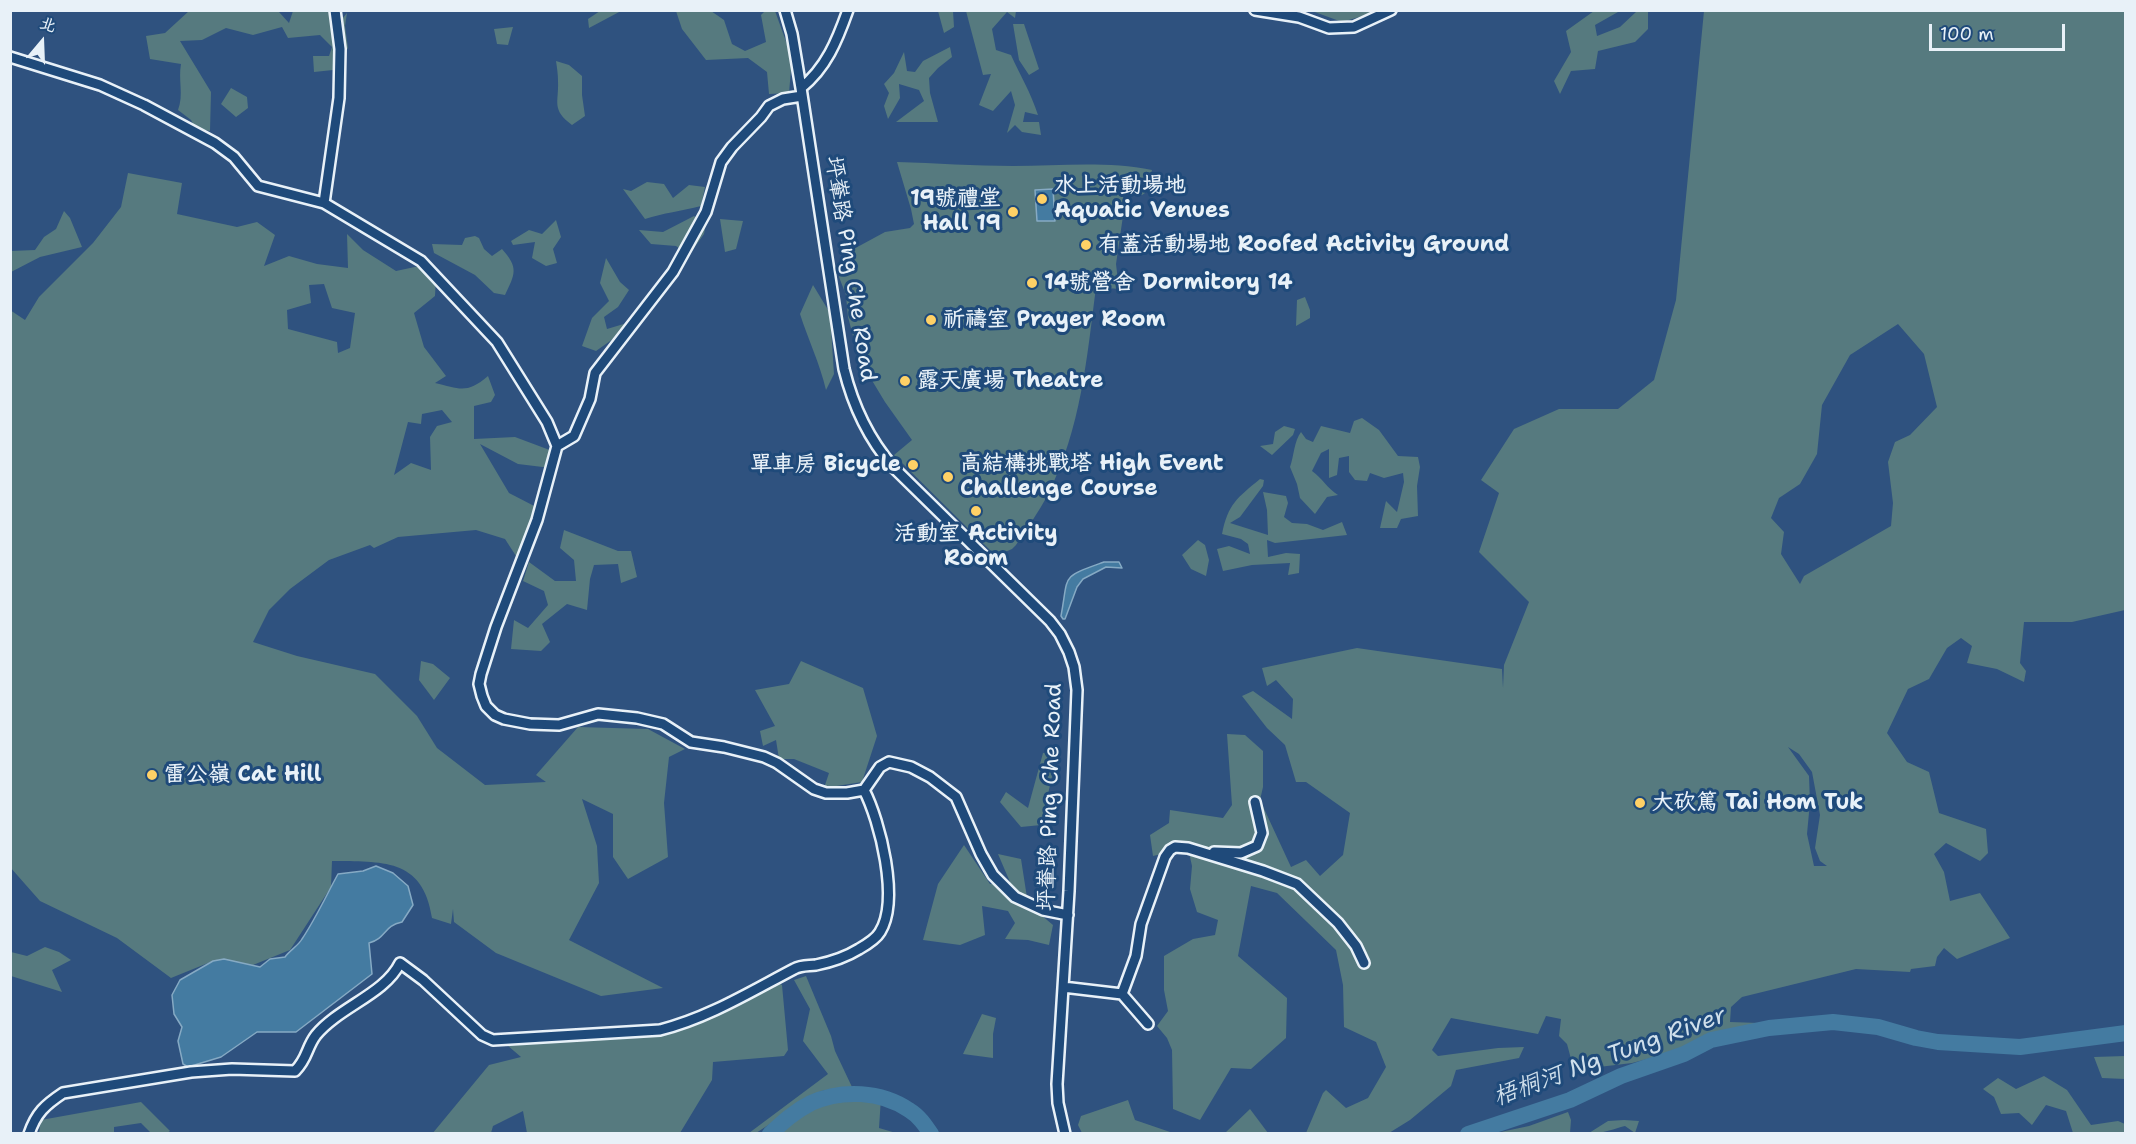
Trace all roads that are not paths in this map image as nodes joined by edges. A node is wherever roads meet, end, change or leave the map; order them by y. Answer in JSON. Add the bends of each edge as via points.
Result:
{"nodes":[{"id":1,"x":335,"y":10,"type":"edge"},
{"id":2,"x":784,"y":10,"type":"edge"},
{"id":3,"x":848,"y":10,"type":"edge"},
{"id":4,"x":1255,"y":10,"type":"edge"},
{"id":5,"x":1391,"y":10,"type":"edge"},
{"id":6,"x":10,"y":57,"type":"edge"},
{"id":7,"x":801,"y":92,"type":"junction"},
{"id":8,"x":324,"y":203,"type":"junction"},
{"id":9,"x":557,"y":446,"type":"junction"},
{"id":10,"x":864,"y":790,"type":"junction"},
{"id":11,"x":1255,"y":802,"type":"dead end"},
{"id":12,"x":1202,"y":852,"type":"junction"},
{"id":13,"x":1068,"y":915,"type":"junction"},
{"id":14,"x":1364,"y":963,"type":"dead end"},
{"id":15,"x":1063,"y":987,"type":"junction"},
{"id":16,"x":1122,"y":994,"type":"junction"},
{"id":17,"x":1148,"y":1024,"type":"dead end"},
{"id":18,"x":1063,"y":1129,"type":"edge"},
{"id":19,"x":28,"y":1134,"type":"edge"}],
"edges":[{"from":1,"to":8,"type":"street","via":[[340,49],[339,98]]},
{"from":2,"to":7,"type":"street","name":"坪輋路 Ping Che Road"},
{"from":3,"to":7,"type":"street","via":[[824,64]]},
{"from":4,"to":5,"type":"street","via":[[1299,17],[1329,28],[1354,27]]},
{"from":6,"to":8,"type":"street","via":[[100,85],[144,105],[215,143],[234,157],[258,186]]},
{"from":7,"to":9,"type":"street","via":[[768,106],[721,162],[706,212],[673,272],[595,373],[590,399],[574,436]]},
{"from":7,"to":13,"type":"street","name":"坪輋路 Ping Che Road","via":[[844,369],[860,418],[893,467],[1050,621],[1072,660],[1077,701]]},
{"from":8,"to":9,"type":"street","via":[[424,265],[498,342],[547,422]]},
{"from":9,"to":10,"type":"street","via":[[537,520],[481,674],[479,684],[486,706],[504,719],[530,724],[559,725],[597,714],[637,717],[663,724],[691,742],[764,757],[826,793]]},
{"from":10,"to":13,"type":"street","via":[[880,767],[889,762],[930,777],[956,797],[993,875],[1015,897],[1043,910]]},
{"from":10,"to":19,"type":"street","via":[[880,827],[889,886],[885,920],[877,937],[838,959],[799,966],[734,1002],[681,1024],[660,1030],[493,1040],[482,1035],[400,963],[395,973],[338,1014],[315,1036],[304,1062],[295,1071],[191,1072],[63,1093],[33,1120]]},
{"from":11,"to":12,"type":"street","via":[[1262,833],[1257,846],[1241,853]]},
{"from":12,"to":14,"type":"street","via":[[1297,884],[1338,923]]},
{"from":12,"to":16,"type":"street","via":[[1180,847],[1170,850],[1165,857]]},
{"from":13,"to":15,"type":"street","name":"坪輋路 Ping Che Road"},
{"from":15,"to":16,"type":"street"},
{"from":15,"to":18,"type":"street","name":"坪輋路 Ping Che Road","via":[[1057,1084]]},
{"from":16,"to":17,"type":"street"}]}
